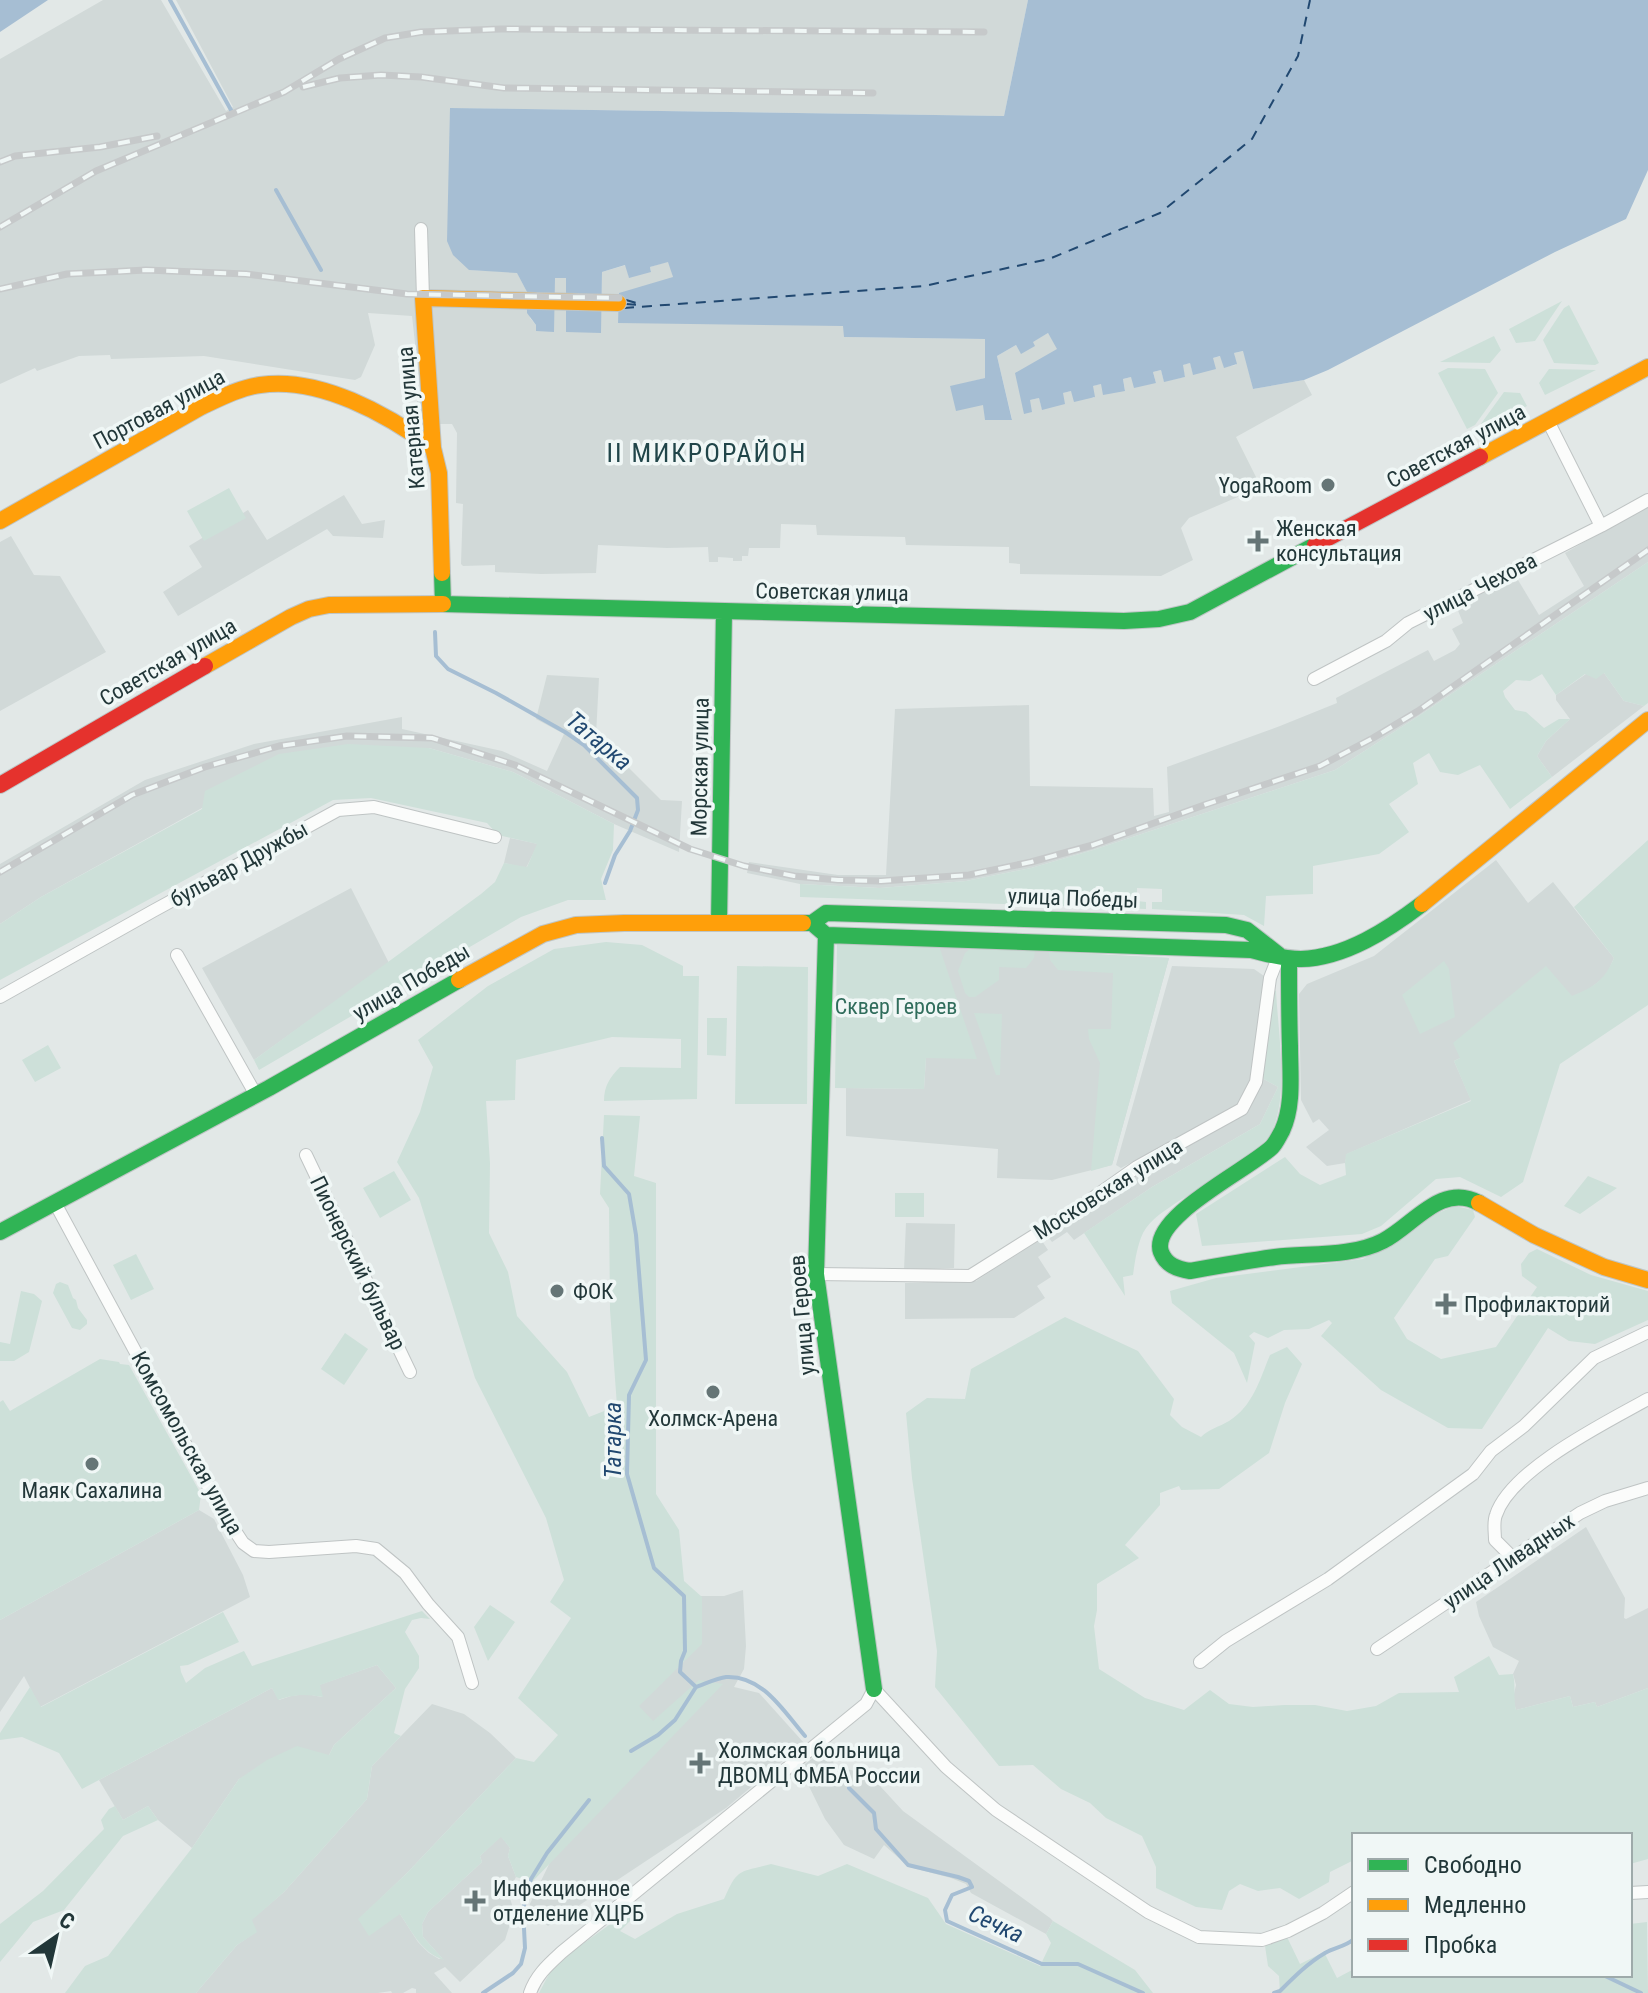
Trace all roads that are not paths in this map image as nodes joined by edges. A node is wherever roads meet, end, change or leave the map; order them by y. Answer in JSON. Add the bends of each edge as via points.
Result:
{"nodes":[{"id":1,"x":421,"y":229,"type":"dead end"},
{"id":2,"x":423,"y":298,"type":"junction"},
{"id":3,"x":618,"y":303,"type":"dead end"},
{"id":4,"x":1648,"y":367,"type":"edge"},
{"id":5,"x":1548,"y":421,"type":"junction"},
{"id":6,"x":433,"y":448,"type":"junction"},
{"id":7,"x":1648,"y":500,"type":"edge"},
{"id":8,"x":0,"y":521,"type":"edge"},
{"id":9,"x":1601,"y":526,"type":"junction"},
{"id":10,"x":443,"y":604,"type":"junction"},
{"id":11,"x":724,"y":611,"type":"junction"},
{"id":12,"x":1314,"y":679,"type":"dead end"},
{"id":13,"x":1648,"y":720,"type":"edge"},
{"id":14,"x":0,"y":785,"type":"edge"},
{"id":15,"x":495,"y":837,"type":"dead end"},
{"id":16,"x":719,"y":923,"type":"junction"},
{"id":17,"x":812,"y":923,"type":"junction"},
{"id":18,"x":826,"y":935,"type":"junction"},
{"id":19,"x":177,"y":955,"type":"dead end"},
{"id":20,"x":1284,"y":958,"type":"junction"},
{"id":21,"x":0,"y":997,"type":"edge"},
{"id":22,"x":256,"y":1095,"type":"junction"},
{"id":23,"x":306,"y":1155,"type":"dead end"},
{"id":24,"x":60,"y":1200,"type":"junction"},
{"id":25,"x":0,"y":1232,"type":"edge"},
{"id":26,"x":816,"y":1274,"type":"junction"},
{"id":27,"x":1648,"y":1280,"type":"edge"},
{"id":28,"x":1648,"y":1332,"type":"edge"},
{"id":29,"x":410,"y":1372,"type":"dead end"},
{"id":30,"x":1648,"y":1399,"type":"edge"},
{"id":31,"x":1648,"y":1488,"type":"edge"},
{"id":32,"x":1513,"y":1558,"type":"junction"},
{"id":33,"x":1377,"y":1649,"type":"dead end"},
{"id":34,"x":1200,"y":1662,"type":"dead end"},
{"id":35,"x":472,"y":1683,"type":"dead end"},
{"id":36,"x":874,"y":1689,"type":"junction"},
{"id":37,"x":1352,"y":1893,"type":"edge"},
{"id":38,"x":530,"y":1993,"type":"edge"}],
"edges":[{"from":1,"to":2,"type":"street","name":"Катерная улица"},
{"from":2,"to":3,"type":"main road"},
{"from":2,"to":6,"type":"main road","name":"Катерная улица"},
{"from":4,"to":5,"type":"main road","name":"Советская улица"},
{"from":5,"to":9,"type":"street"},
{"from":5,"to":11,"type":"main road","name":"Советская улица","via":[[1190,612],[1124,621]]},
{"from":6,"to":8,"type":"main road","name":"Портовая улица","via":[[386,416],[322,390],[270,384],[233,391],[201,407]]},
{"from":6,"to":10,"type":"main road","name":"Катерная улица","via":[[439,473]]},
{"from":7,"to":9,"type":"street","name":"улица Чехова"},
{"from":9,"to":12,"type":"street","name":"улица Чехова","via":[[1408,623],[1386,641]]},
{"from":10,"to":11,"type":"main road","name":"Советская улица"},
{"from":10,"to":14,"type":"main road","name":"Советская улица","via":[[309,609]]},
{"from":11,"to":16,"type":"main road","name":"Морская улица"},
{"from":13,"to":20,"type":"main road","name":"улица Победы","via":[[1399,920],[1336,952]]},
{"from":15,"to":21,"type":"street","name":"бульвар Дружбы","via":[[374,807],[338,810]]},
{"from":16,"to":17,"type":"main road","name":"улица Победы"},
{"from":16,"to":22,"type":"main road","name":"улица Победы","via":[[576,925],[543,934]]},
{"from":17,"to":18,"type":"main road"},
{"from":17,"to":20,"type":"main road","name":"улица Победы","via":[[826,913],[1226,925],[1247,930]]},
{"from":18,"to":20,"type":"main road","name":"улица Победы","via":[[1251,950]]},
{"from":18,"to":26,"type":"main road","name":"улица Героев"},
{"from":19,"to":22,"type":"street"},
{"from":20,"to":26,"type":"street","name":"Московская улица","via":[[1270,978],[1256,1082],[1242,1109],[1137,1167],[970,1276]]},
{"from":20,"to":27,"type":"main road","via":[[1290,1096],[1281,1134],[1272,1147],[1168,1225],[1160,1249],[1166,1261],[1190,1271],[1364,1249],[1452,1197],[1471,1199],[1534,1235],[1604,1267]]},
{"from":22,"to":24,"type":"main road","name":"улица Победы"},
{"from":23,"to":29,"type":"street","name":"Пионерский бульвар"},
{"from":24,"to":25,"type":"main road","name":"улица Победы"},
{"from":24,"to":35,"type":"street","name":"Комсомольская улица","via":[[243,1543],[269,1552],[376,1549],[405,1573],[458,1637]]},
{"from":26,"to":36,"type":"main road","name":"улица Героев"},
{"from":28,"to":34,"type":"street","via":[[1594,1358],[1491,1451],[1473,1474],[1328,1579]]},
{"from":30,"to":32,"type":"street","via":[[1578,1438],[1519,1480],[1495,1516],[1495,1540]]},
{"from":31,"to":32,"type":"street","name":"улица Ливадных","via":[[1580,1513]]},
{"from":32,"to":33,"type":"street","name":"улица Ливадных"},
{"from":36,"to":37,"type":"street","via":[[946,1767],[996,1810],[1148,1912],[1199,1937],[1262,1940],[1323,1913]]},
{"from":36,"to":38,"type":"street","via":[[866,1704],[562,1952]]}]}
